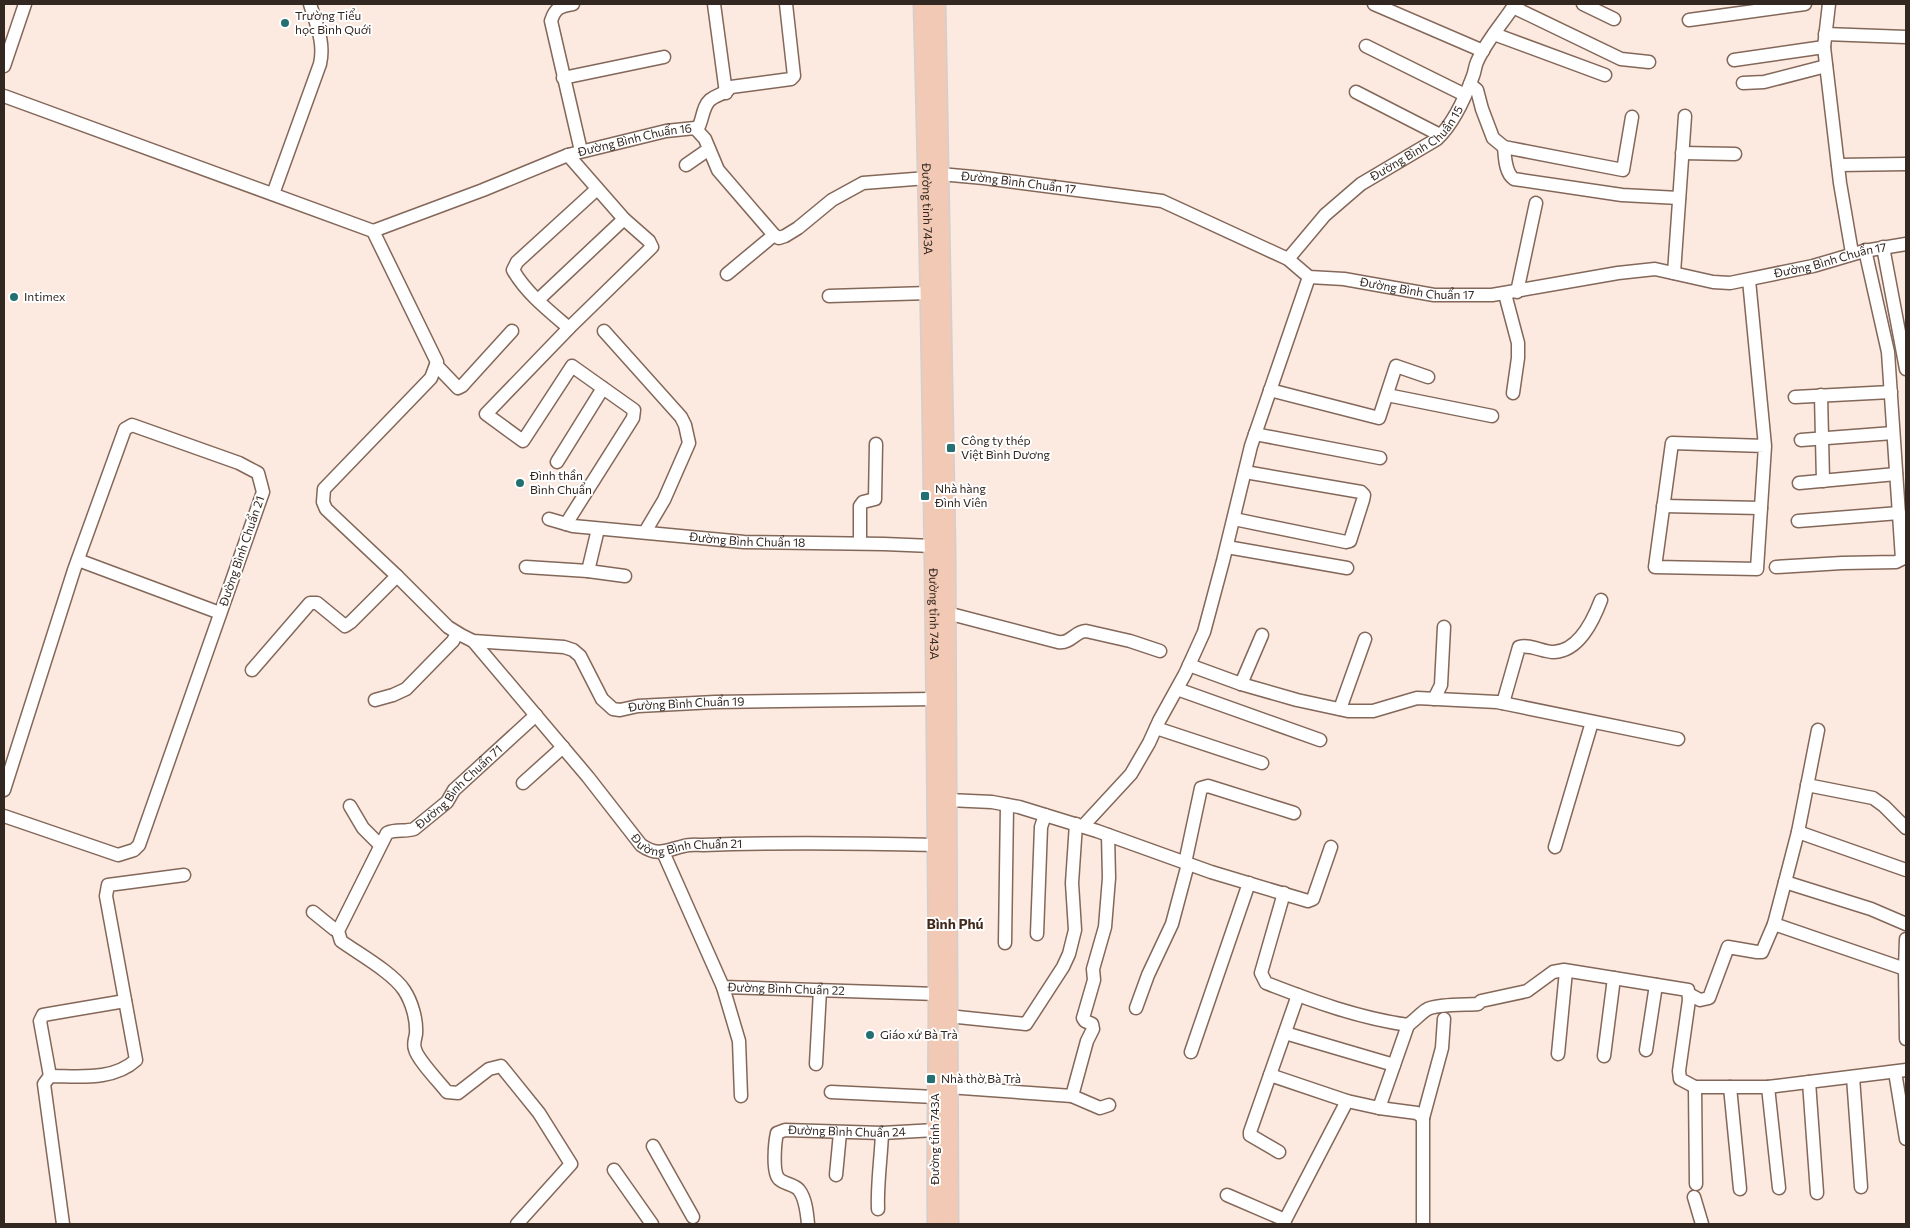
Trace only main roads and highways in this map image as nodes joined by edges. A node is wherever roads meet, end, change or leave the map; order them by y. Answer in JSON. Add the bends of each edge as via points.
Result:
{"nodes":[{"id":1,"x":922,"y":4,"type":"edge"},
{"id":2,"x":937,"y":4,"type":"edge"},
{"id":3,"x":933,"y":176,"type":"junction"},
{"id":4,"x":940,"y":548,"type":"junction"},
{"id":5,"x":942,"y":1067,"type":"junction"},
{"id":6,"x":936,"y":1224,"type":"edge"},
{"id":7,"x":950,"y":1224,"type":"edge"}],
"edges":[{"from":1,"to":3,"type":"main road","name":"Đường tỉnh 743A"},
{"from":2,"to":3,"type":"main road","name":"Đường tỉnh 743A"},
{"from":3,"to":4,"type":"main road","name":"Đường tỉnh 743A"},
{"from":3,"to":4,"type":"main road","name":"Đường tỉnh 743A","via":[[928,294]]},
{"from":4,"to":5,"type":"main road","name":"Đường tỉnh 743A","via":[[934,699],[937,994]]},
{"from":4,"to":5,"type":"main road","name":"Đường tỉnh 743A","via":[[947,613],[948,800],[948,1016]]},
{"from":5,"to":6,"type":"main road","name":"Đường tỉnh 743A","via":[[935,1097]]},
{"from":5,"to":7,"type":"main road","name":"Đường tỉnh 743A","via":[[948,1087]]}]}
